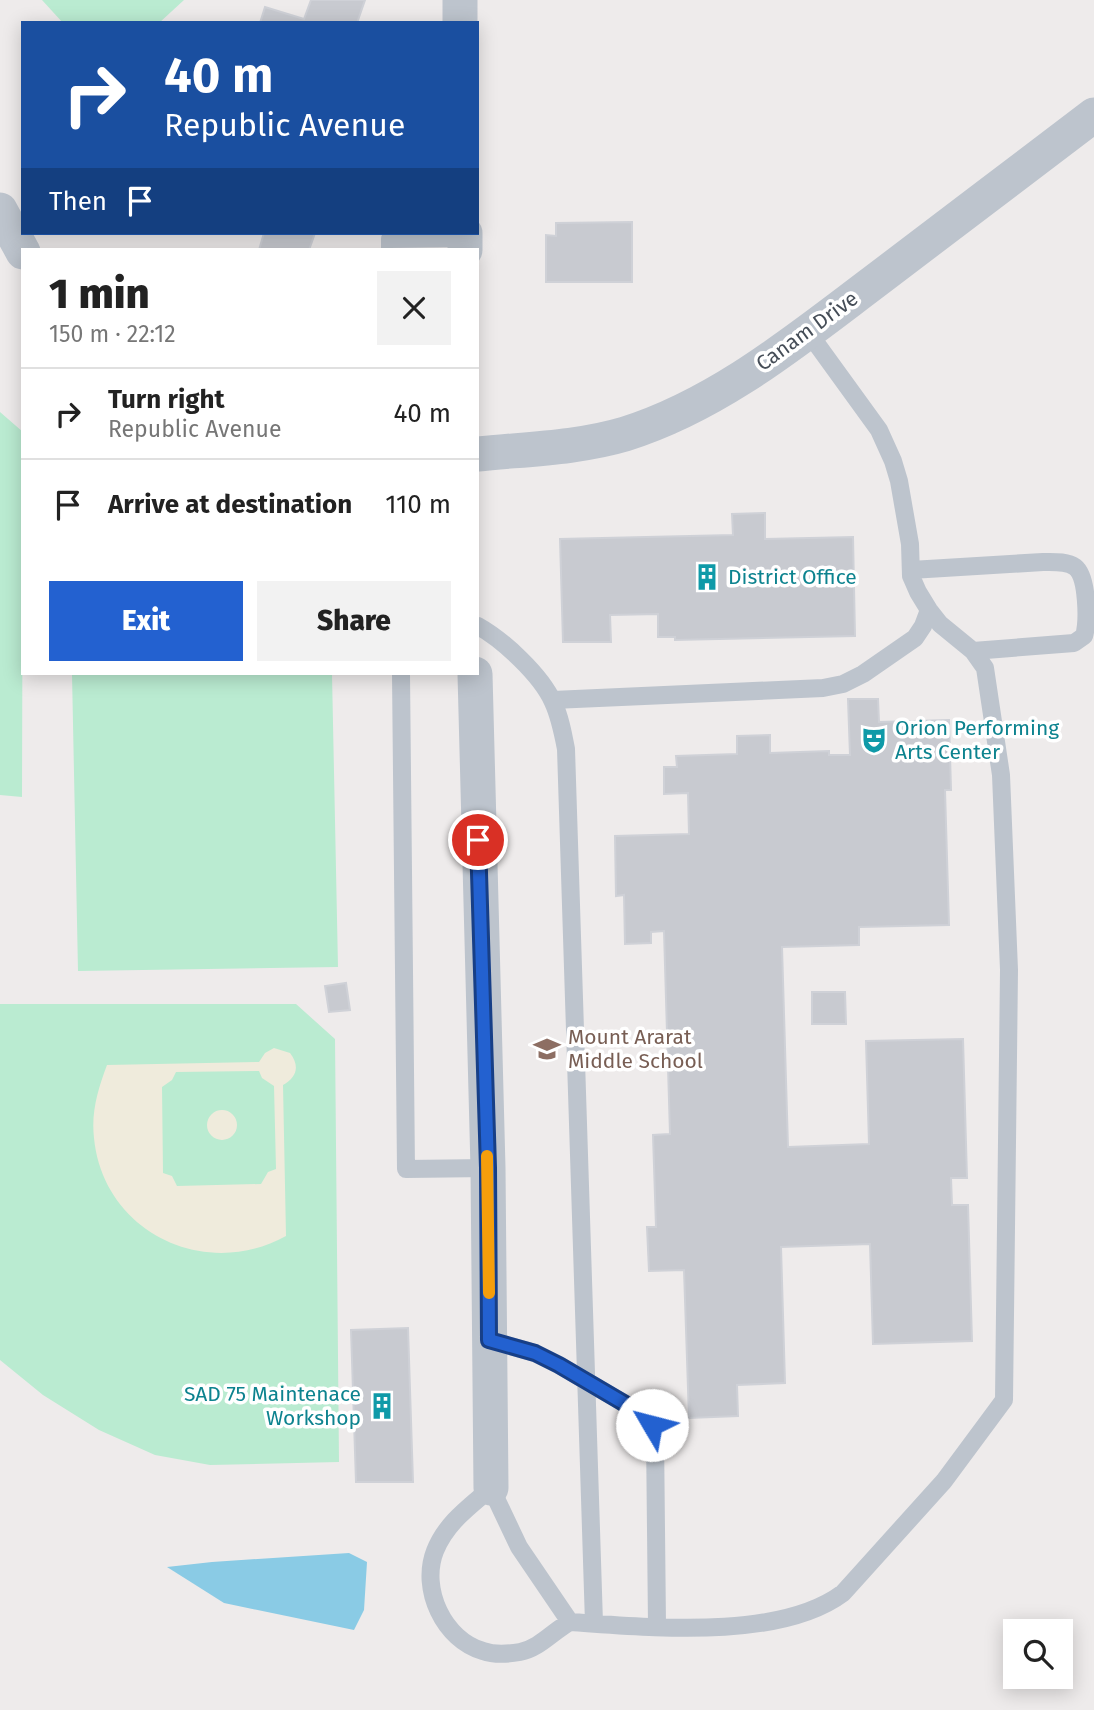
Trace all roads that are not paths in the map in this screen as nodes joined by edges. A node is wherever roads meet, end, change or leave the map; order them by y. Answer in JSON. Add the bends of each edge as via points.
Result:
{"nodes":[{"id":1,"x":460,"y":0,"type":"edge"},
{"id":2,"x":460,"y":21,"type":"edge"},
{"id":3,"x":1094,"y":115,"type":"edge"},
{"id":4,"x":0,"y":210,"type":"edge"},
{"id":5,"x":465,"y":240,"type":"edge"},
{"id":6,"x":21,"y":248,"type":"edge"},
{"id":7,"x":390,"y":248,"type":"edge"},
{"id":8,"x":808,"y":332,"type":"junction"},
{"id":9,"x":479,"y":454,"type":"edge"},
{"id":10,"x":911,"y":569,"type":"junction"},
{"id":11,"x":929,"y":610,"type":"junction"},
{"id":12,"x":479,"y":627,"type":"edge"},
{"id":13,"x":973,"y":651,"type":"junction"},
{"id":14,"x":401,"y":675,"type":"edge"},
{"id":15,"x":475,"y":675,"type":"edge"},
{"id":16,"x":552,"y":700,"type":"junction"},
{"id":17,"x":488,"y":1168,"type":"junction"},
{"id":18,"x":489,"y":1340,"type":"junction"},
{"id":19,"x":586,"y":1381,"type":"junction"},
{"id":20,"x":491,"y":1488,"type":"junction"},
{"id":21,"x":570,"y":1622,"type":"junction"},
{"id":22,"x":594,"y":1623,"type":"junction"},
{"id":23,"x":657,"y":1625,"type":"junction"}],
"edges":[{"from":1,"to":2,"type":"street"},
{"from":3,"to":8,"type":"street","name":"Canam Drive"},
{"from":4,"to":6,"type":"street"},
{"from":5,"to":7,"type":"lane","via":[[390,240]]},
{"from":8,"to":9,"type":"street","name":"Canam Drive","via":[[712,394],[625,434],[571,445]]},
{"from":8,"to":10,"type":"lane","via":[[879,430],[893,461]]},
{"from":10,"to":11,"type":"lane"},
{"from":10,"to":13,"type":"lane","via":[[1043,562],[1065,563],[1082,576],[1087,623],[1084,636],[1074,643]]},
{"from":11,"to":13,"type":"lane"},
{"from":11,"to":16,"type":"lane","via":[[915,638],[844,684]]},
{"from":12,"to":16,"type":"lane","via":[[515,654]]},
{"from":13,"to":23,"type":"lane","via":[[985,668],[1001,775],[1009,970],[1004,1400],[944,1481],[883,1551],[827,1605],[786,1619],[750,1624]]},
{"from":14,"to":17,"type":"lane","via":[[406,1169]]},
{"from":15,"to":17,"type":"street"},
{"from":16,"to":19,"type":"lane","via":[[566,749]]},
{"from":17,"to":18,"type":"street"},
{"from":18,"to":19,"type":"lane","via":[[535,1353]]},
{"from":18,"to":20,"type":"street"},
{"from":19,"to":22,"type":"lane"},
{"from":19,"to":23,"type":"lane","via":[[639,1412],[656,1434]]},
{"from":20,"to":21,"type":"lane","via":[[519,1546]]},
{"from":20,"to":21,"type":"lane","via":[[453,1521],[434,1553],[432,1587],[442,1616],[461,1640],[503,1654],[523,1651]]},
{"from":21,"to":22,"type":"lane"},
{"from":22,"to":23,"type":"lane"}]}
